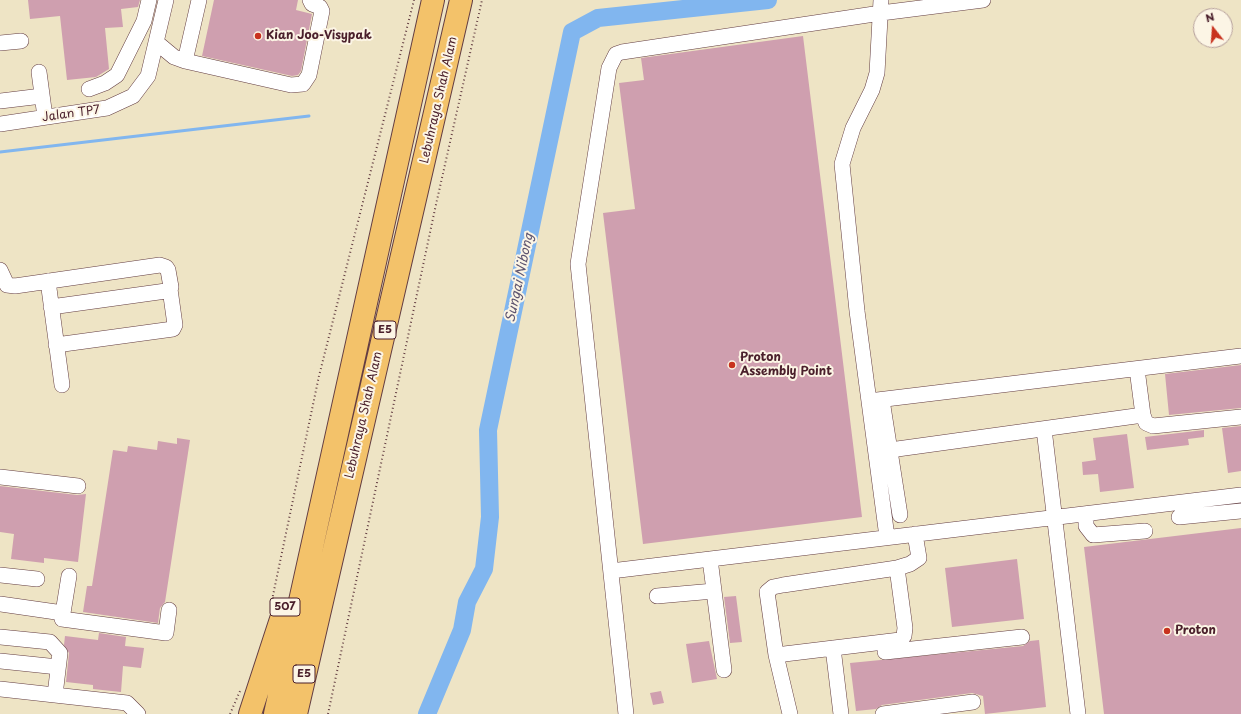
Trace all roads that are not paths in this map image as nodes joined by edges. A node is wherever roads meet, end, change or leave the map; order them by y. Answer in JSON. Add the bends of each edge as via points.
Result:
{"nodes":[{"id":1,"x":148,"y":0,"type":"edge"},
{"id":2,"x":166,"y":0,"type":"edge"},
{"id":3,"x":199,"y":0,"type":"edge"},
{"id":4,"x":310,"y":0,"type":"edge"},
{"id":5,"x":433,"y":0,"type":"edge"},
{"id":6,"x":461,"y":0,"type":"edge"},
{"id":7,"x":466,"y":0,"type":"edge"},
{"id":8,"x":983,"y":0,"type":"edge"},
{"id":9,"x":881,"y":5,"type":"edge"},
{"id":10,"x":456,"y":25,"type":"junction"},
{"id":11,"x":21,"y":41,"type":"dead end"},
{"id":12,"x":156,"y":42,"type":"junction"},
{"id":13,"x":0,"y":43,"type":"edge"},
{"id":14,"x":185,"y":61,"type":"junction"},
{"id":15,"x":39,"y":72,"type":"dead end"},
{"id":16,"x":88,"y":89,"type":"dead end"},
{"id":17,"x":42,"y":96,"type":"junction"},
{"id":18,"x":0,"y":101,"type":"edge"},
{"id":19,"x":45,"y":117,"type":"junction"},
{"id":20,"x":0,"y":124,"type":"edge"},
{"id":21,"x":0,"y":270,"type":"edge"},
{"id":22,"x":48,"y":281,"type":"junction"},
{"id":23,"x":170,"y":289,"type":"junction"},
{"id":24,"x":51,"y":307,"type":"junction"},
{"id":25,"x":56,"y":345,"type":"junction"},
{"id":26,"x":1241,"y":356,"type":"edge"},
{"id":27,"x":1136,"y":369,"type":"junction"},
{"id":28,"x":62,"y":385,"type":"dead end"},
{"id":29,"x":876,"y":400,"type":"junction"},
{"id":30,"x":1143,"y":415,"type":"junction"},
{"id":31,"x":1241,"y":417,"type":"edge"},
{"id":32,"x":1044,"y":429,"type":"junction"},
{"id":33,"x":890,"y":450,"type":"junction"},
{"id":34,"x":0,"y":477,"type":"edge"},
{"id":35,"x":78,"y":486,"type":"dead end"},
{"id":36,"x":1241,"y":495,"type":"edge"},
{"id":37,"x":321,"y":501,"type":"junction"},
{"id":38,"x":1241,"y":511,"type":"edge"},
{"id":39,"x":1086,"y":514,"type":"junction"},
{"id":40,"x":900,"y":515,"type":"dead end"},
{"id":41,"x":1179,"y":516,"type":"junction"},
{"id":42,"x":1053,"y":518,"type":"junction"},
{"id":43,"x":1145,"y":531,"type":"dead end"},
{"id":44,"x":915,"y":534,"type":"junction"},
{"id":45,"x":887,"y":538,"type":"junction"},
{"id":46,"x":710,"y":559,"type":"junction"},
{"id":47,"x":897,"y":568,"type":"junction"},
{"id":48,"x":611,"y":571,"type":"junction"},
{"id":49,"x":0,"y":575,"type":"edge"},
{"id":50,"x":69,"y":576,"type":"dead end"},
{"id":51,"x":37,"y":579,"type":"dead end"},
{"id":52,"x":714,"y":591,"type":"junction"},
{"id":53,"x":657,"y":596,"type":"dead end"},
{"id":54,"x":0,"y":604,"type":"edge"},
{"id":55,"x":169,"y":610,"type":"dead end"},
{"id":56,"x":63,"y":613,"type":"junction"},
{"id":57,"x":313,"y":634,"type":"junction"},
{"id":58,"x":0,"y":637,"type":"edge"},
{"id":59,"x":1022,"y":637,"type":"dead end"},
{"id":60,"x":834,"y":653,"type":"junction"},
{"id":61,"x":776,"y":655,"type":"junction"},
{"id":62,"x":0,"y":661,"type":"edge"},
{"id":63,"x":58,"y":667,"type":"junction"},
{"id":64,"x":724,"y":670,"type":"dead end"},
{"id":65,"x":0,"y":689,"type":"edge"},
{"id":66,"x":55,"y":695,"type":"junction"},
{"id":67,"x":973,"y":702,"type":"dead end"},
{"id":68,"x":138,"y":714,"type":"edge"},
{"id":69,"x":250,"y":714,"type":"edge"},
{"id":70,"x":274,"y":714,"type":"edge"},
{"id":71,"x":296,"y":714,"type":"edge"},
{"id":72,"x":310,"y":714,"type":"edge"},
{"id":73,"x":626,"y":714,"type":"edge"},
{"id":74,"x":790,"y":714,"type":"edge"},
{"id":75,"x":841,"y":714,"type":"edge"},
{"id":76,"x":883,"y":714,"type":"edge"},
{"id":77,"x":1078,"y":714,"type":"edge"}],
"edges":[{"from":1,"to":16,"type":"street","via":[[144,21],[117,75],[106,83]]},
{"from":2,"to":12,"type":"street","name":"Jalan TP7"},
{"from":3,"to":14,"type":"street"},
{"from":4,"to":14,"type":"street","via":[[322,11],[309,75],[303,84],[291,85]]},
{"from":5,"to":37,"type":"highway","name":"Lebuhraya Shah Alam","number":"E5"},
{"from":6,"to":10,"type":"highway","name":"Lebuhraya Shah Alam","number":"E5"},
{"from":7,"to":10,"type":"highway"},
{"from":8,"to":9,"type":"street"},
{"from":9,"to":29,"type":"street","via":[[877,73],[872,90],[853,128],[842,164]]},
{"from":9,"to":48,"type":"street","via":[[622,52],[616,54],[609,68],[578,264]]},
{"from":10,"to":57,"type":"highway","name":"Lebuhraya Shah Alam","number":"E5"},
{"from":11,"to":13,"type":"street"},
{"from":12,"to":14,"type":"street","via":[[174,57]]},
{"from":12,"to":19,"type":"street","name":"Jalan TP7","via":[[148,76],[133,96],[107,108]]},
{"from":15,"to":17,"type":"street"},
{"from":17,"to":18,"type":"street"},
{"from":17,"to":19,"type":"street"},
{"from":19,"to":20,"type":"street","name":"Jalan TP7"},
{"from":21,"to":22,"type":"street","via":[[7,285]]},
{"from":22,"to":23,"type":"street","via":[[160,264],[168,270]]},
{"from":22,"to":24,"type":"street"},
{"from":23,"to":24,"type":"street"},
{"from":23,"to":25,"type":"street","via":[[175,325],[173,329]]},
{"from":24,"to":25,"type":"street"},
{"from":25,"to":28,"type":"street"},
{"from":26,"to":27,"type":"street"},
{"from":27,"to":29,"type":"street"},
{"from":27,"to":30,"type":"street"},
{"from":29,"to":33,"type":"street"},
{"from":29,"to":45,"type":"street"},
{"from":30,"to":31,"type":"street","via":[[1146,423],[1153,426]]},
{"from":30,"to":32,"type":"street"},
{"from":32,"to":33,"type":"street"},
{"from":32,"to":42,"type":"street"},
{"from":33,"to":40,"type":"street"},
{"from":34,"to":35,"type":"street"},
{"from":36,"to":41,"type":"street"},
{"from":37,"to":69,"type":"highway","number":"507"},
{"from":37,"to":70,"type":"highway","name":"Lebuhraya Shah Alam","number":"E5"},
{"from":38,"to":41,"type":"street"},
{"from":39,"to":41,"type":"street"},
{"from":39,"to":42,"type":"street"},
{"from":39,"to":43,"type":"street","via":[[1086,526],[1093,535]]},
{"from":42,"to":44,"type":"street"},
{"from":42,"to":77,"type":"street"},
{"from":44,"to":45,"type":"street"},
{"from":44,"to":47,"type":"street","via":[[919,558]]},
{"from":45,"to":46,"type":"street"},
{"from":46,"to":48,"type":"street"},
{"from":46,"to":52,"type":"street"},
{"from":47,"to":60,"type":"street","via":[[904,636],[900,640]]},
{"from":47,"to":61,"type":"street","via":[[770,589],[767,592]]},
{"from":48,"to":73,"type":"street"},
{"from":49,"to":51,"type":"street"},
{"from":50,"to":56,"type":"street"},
{"from":52,"to":53,"type":"street"},
{"from":52,"to":64,"type":"street"},
{"from":54,"to":56,"type":"street"},
{"from":55,"to":56,"type":"street","via":[[166,633],[62,620]]},
{"from":57,"to":71,"type":"highway","name":"Lebuhraya Shah Alam","number":"E5"},
{"from":57,"to":72,"type":"highway"},
{"from":58,"to":63,"type":"street","via":[[50,642],[60,653]]},
{"from":59,"to":60,"type":"street"},
{"from":60,"to":61,"type":"street"},
{"from":60,"to":75,"type":"street"},
{"from":61,"to":74,"type":"street"},
{"from":62,"to":63,"type":"street"},
{"from":63,"to":66,"type":"street"},
{"from":65,"to":66,"type":"street"},
{"from":66,"to":68,"type":"street","via":[[127,703]]},
{"from":67,"to":76,"type":"street"}]}
